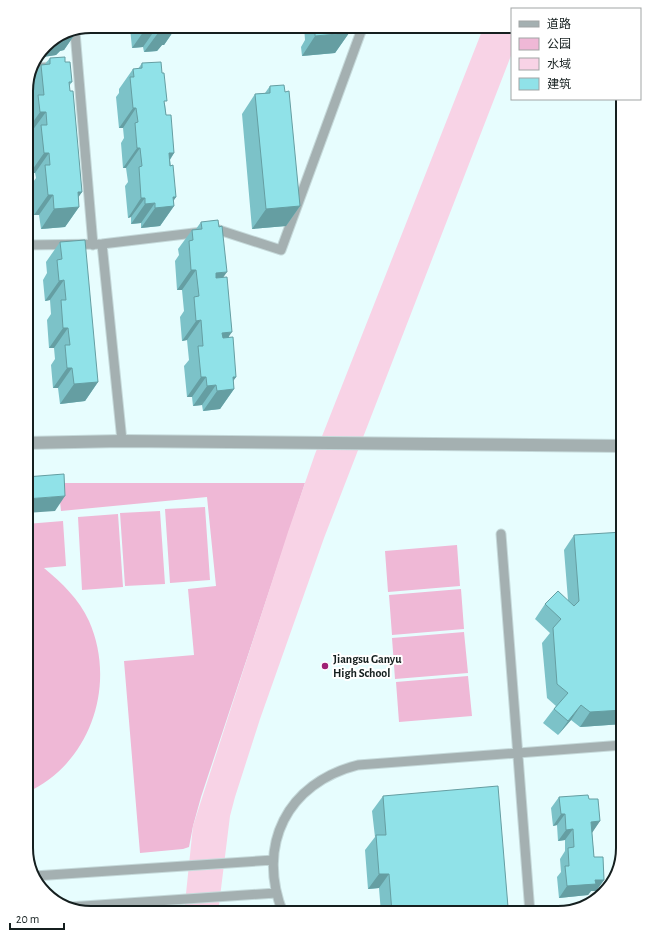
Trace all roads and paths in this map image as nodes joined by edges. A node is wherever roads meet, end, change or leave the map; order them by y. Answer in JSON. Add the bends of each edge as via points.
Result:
{"nodes":[{"id":1,"x":360,"y":33,"type":"edge"},
{"id":2,"x":75,"y":35,"type":"edge"},
{"id":3,"x":71,"y":66,"type":"junction"},
{"id":4,"x":38,"y":68,"type":"edge"},
{"id":5,"x":33,"y":245,"type":"edge"},
{"id":6,"x":97,"y":245,"type":"junction"},
{"id":7,"x":122,"y":442,"type":"junction"},
{"id":8,"x":33,"y":443,"type":"edge"},
{"id":9,"x":616,"y":446,"type":"edge"},
{"id":10,"x":501,"y":534,"type":"dead end"},
{"id":11,"x":616,"y":745,"type":"edge"},
{"id":12,"x":518,"y":753,"type":"junction"},
{"id":13,"x":273,"y":860,"type":"junction"},
{"id":14,"x":40,"y":876,"type":"edge"},
{"id":15,"x":276,"y":893,"type":"junction"},
{"id":16,"x":121,"y":906,"type":"edge"},
{"id":17,"x":281,"y":906,"type":"edge"},
{"id":18,"x":529,"y":906,"type":"edge"}],
"edges":[{"from":1,"to":6,"type":"lane","via":[[281,250],[218,230]]},
{"from":2,"to":3,"type":"lane"},
{"from":3,"to":4,"type":"lane"},
{"from":3,"to":6,"type":"lane"},
{"from":5,"to":6,"type":"lane"},
{"from":6,"to":7,"type":"lane"},
{"from":7,"to":8,"type":"street"},
{"from":7,"to":9,"type":"street"},
{"from":10,"to":12,"type":"lane"},
{"from":11,"to":12,"type":"lane"},
{"from":12,"to":13,"type":"lane","via":[[358,765],[329,775],[304,793],[285,817],[279,831]]},
{"from":12,"to":18,"type":"lane"},
{"from":13,"to":14,"type":"lane"},
{"from":13,"to":15,"type":"lane"},
{"from":15,"to":16,"type":"lane"},
{"from":15,"to":17,"type":"lane"}]}
